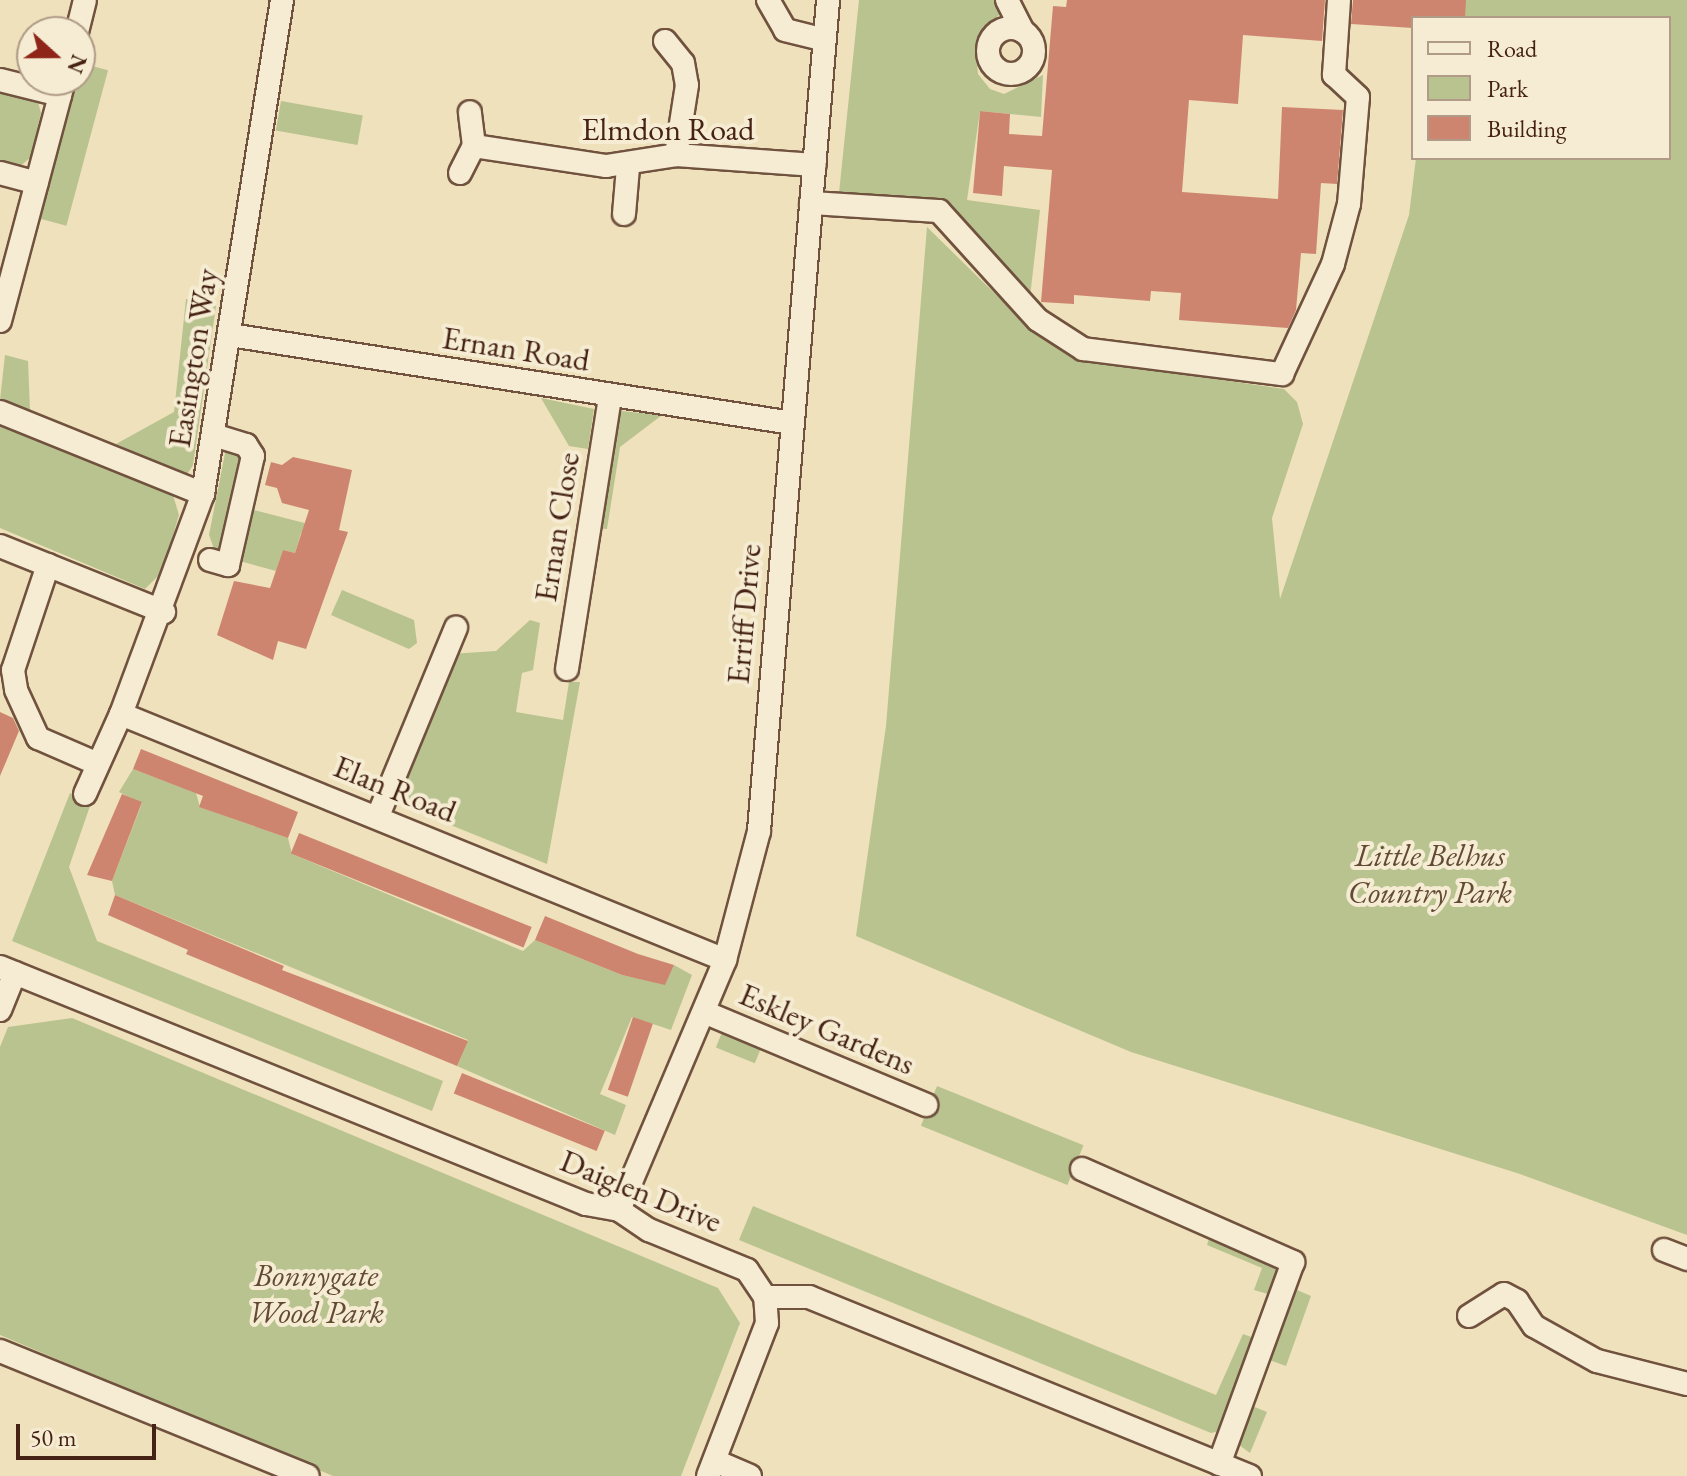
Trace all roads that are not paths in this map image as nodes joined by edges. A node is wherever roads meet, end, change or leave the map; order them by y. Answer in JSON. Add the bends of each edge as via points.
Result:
{"nodes":[{"id":1,"x":282,"y":0,"type":"edge"},
{"id":2,"x":768,"y":0,"type":"edge"},
{"id":3,"x":828,"y":0,"type":"edge"},
{"id":4,"x":1007,"y":0,"type":"edge"},
{"id":5,"x":1339,"y":0,"type":"edge"},
{"id":6,"x":1023,"y":31,"type":"dead end"},
{"id":7,"x":825,"y":40,"type":"junction"},
{"id":8,"x":665,"y":41,"type":"dead end"},
{"id":9,"x":60,"y":96,"type":"edge"},
{"id":10,"x":470,"y":112,"type":"dead end"},
{"id":11,"x":474,"y":146,"type":"junction"},
{"id":12,"x":676,"y":155,"type":"junction"},
{"id":13,"x":815,"y":165,"type":"junction"},
{"id":14,"x":628,"y":167,"type":"junction"},
{"id":15,"x":0,"y":173,"type":"edge"},
{"id":16,"x":460,"y":173,"type":"dead end"},
{"id":17,"x":37,"y":183,"type":"junction"},
{"id":18,"x":811,"y":203,"type":"junction"},
{"id":19,"x":624,"y":214,"type":"dead end"},
{"id":20,"x":0,"y":321,"type":"edge"},
{"id":21,"x":230,"y":335,"type":"junction"},
{"id":22,"x":610,"y":396,"type":"junction"},
{"id":23,"x":0,"y":412,"type":"edge"},
{"id":24,"x":792,"y":423,"type":"junction"},
{"id":25,"x":213,"y":435,"type":"junction"},
{"id":26,"x":203,"y":494,"type":"junction"},
{"id":27,"x":0,"y":546,"type":"edge"},
{"id":28,"x":210,"y":560,"type":"dead end"},
{"id":29,"x":48,"y":565,"type":"junction"},
{"id":30,"x":164,"y":612,"type":"junction"},
{"id":31,"x":456,"y":628,"type":"dead end"},
{"id":32,"x":567,"y":669,"type":"dead end"},
{"id":33,"x":121,"y":714,"type":"junction"},
{"id":34,"x":98,"y":764,"type":"junction"},
{"id":35,"x":85,"y":794,"type":"dead end"},
{"id":36,"x":378,"y":816,"type":"junction"},
{"id":37,"x":725,"y":960,"type":"junction"},
{"id":38,"x":8,"y":970,"type":"edge"},
{"id":39,"x":0,"y":1010,"type":"edge"},
{"id":40,"x":704,"y":1012,"type":"junction"},
{"id":41,"x":926,"y":1105,"type":"dead end"},
{"id":42,"x":1082,"y":1169,"type":"dead end"},
{"id":43,"x":619,"y":1210,"type":"junction"},
{"id":44,"x":1664,"y":1250,"type":"dead end"},
{"id":45,"x":1687,"y":1259,"type":"edge"},
{"id":46,"x":765,"y":1297,"type":"junction"},
{"id":47,"x":1469,"y":1316,"type":"dead end"},
{"id":48,"x":0,"y":1351,"type":"edge"},
{"id":49,"x":1687,"y":1384,"type":"edge"},
{"id":50,"x":1219,"y":1464,"type":"junction"},
{"id":51,"x":712,"y":1468,"type":"edge"},
{"id":52,"x":308,"y":1476,"type":"edge"},
{"id":53,"x":750,"y":1476,"type":"edge"},
{"id":54,"x":1250,"y":1476,"type":"edge"}],
"edges":[{"from":1,"to":21,"type":"street","name":"Easington Way"},
{"from":2,"to":7,"type":"street","via":[[785,30]]},
{"from":3,"to":7,"type":"street","name":"Erriff Drive"},
{"from":4,"to":6,"type":"street"},
{"from":5,"to":18,"type":"street","via":[[1334,75],[1358,97],[1349,204],[1333,264],[1282,374],[1083,349],[1038,320],[939,211]]},
{"from":7,"to":13,"type":"street","name":"Erriff Drive"},
{"from":8,"to":12,"type":"street","via":[[683,63],[687,85]]},
{"from":9,"to":17,"type":"street"},
{"from":10,"to":11,"type":"street"},
{"from":11,"to":14,"type":"street","name":"Elmdon Road"},
{"from":11,"to":16,"type":"street"},
{"from":12,"to":13,"type":"street","name":"Elmdon Road"},
{"from":12,"to":14,"type":"street","name":"Elmdon Road"},
{"from":13,"to":18,"type":"street","name":"Erriff Drive"},
{"from":14,"to":19,"type":"street"},
{"from":15,"to":17,"type":"street"},
{"from":17,"to":20,"type":"street"},
{"from":18,"to":24,"type":"street","name":"Erriff Drive"},
{"from":21,"to":22,"type":"street","name":"Ernan Road"},
{"from":21,"to":25,"type":"street","name":"Easington Way"},
{"from":22,"to":24,"type":"street","name":"Ernan Road"},
{"from":22,"to":32,"type":"street","name":"Ernan Close"},
{"from":23,"to":26,"type":"street"},
{"from":24,"to":37,"type":"street","name":"Erriff Drive","via":[[759,831]]},
{"from":25,"to":26,"type":"street","name":"Easington Way"},
{"from":25,"to":28,"type":"street","via":[[246,445],[253,456],[228,565]]},
{"from":26,"to":30,"type":"street","name":"Easington Way"},
{"from":27,"to":29,"type":"street"},
{"from":29,"to":30,"type":"street"},
{"from":29,"to":34,"type":"street","via":[[13,670],[16,690],[38,738]]},
{"from":30,"to":33,"type":"street","name":"Easington Way"},
{"from":31,"to":36,"type":"street"},
{"from":33,"to":34,"type":"street"},
{"from":33,"to":36,"type":"street","name":"Elan Road"},
{"from":34,"to":35,"type":"street"},
{"from":36,"to":37,"type":"street","name":"Elan Road"},
{"from":37,"to":40,"type":"street","name":"Erriff Drive"},
{"from":38,"to":39,"type":"street"},
{"from":38,"to":43,"type":"street","name":"Daiglen Drive","via":[[578,1201]]},
{"from":40,"to":41,"type":"street","name":"Eskley Gardens"},
{"from":40,"to":43,"type":"street","name":"Erriff Drive"},
{"from":42,"to":50,"type":"street","via":[[1293,1262]]},
{"from":43,"to":46,"type":"street","name":"Daiglen Drive","via":[[649,1230],[747,1270]]},
{"from":44,"to":45,"type":"street"},
{"from":46,"to":50,"type":"street","via":[[809,1297]]},
{"from":46,"to":51,"type":"street","via":[[767,1323]]},
{"from":47,"to":49,"type":"street","via":[[1504,1294],[1517,1301],[1534,1326],[1597,1361]]},
{"from":48,"to":52,"type":"street"},
{"from":50,"to":54,"type":"street"},
{"from":51,"to":53,"type":"street"}]}
